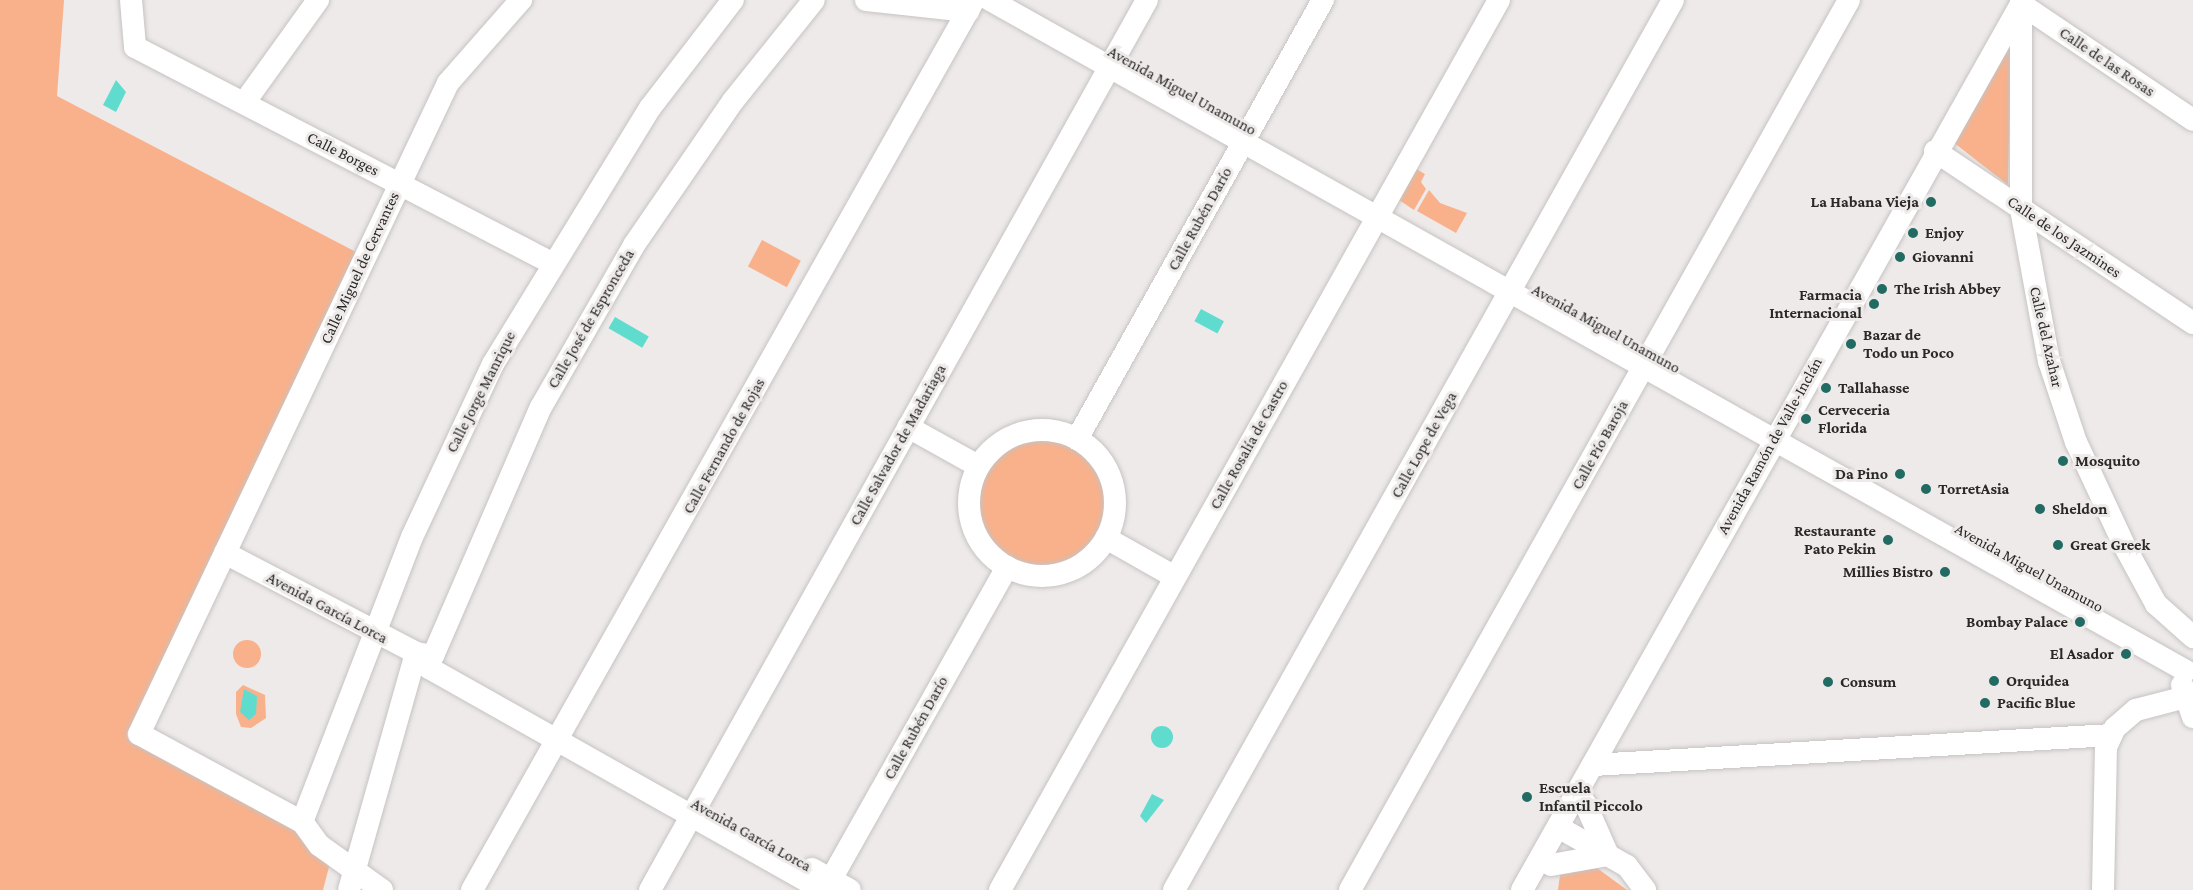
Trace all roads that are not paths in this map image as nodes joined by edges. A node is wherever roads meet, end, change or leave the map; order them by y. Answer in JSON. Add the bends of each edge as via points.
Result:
{"nodes":[{"id":1,"x":131,"y":0,"type":"edge"},
{"id":2,"x":318,"y":0,"type":"edge"},
{"id":3,"x":521,"y":0,"type":"edge"},
{"id":4,"x":733,"y":0,"type":"edge"},
{"id":5,"x":814,"y":0,"type":"edge"},
{"id":6,"x":866,"y":0,"type":"edge"},
{"id":7,"x":990,"y":0,"type":"edge"},
{"id":8,"x":1019,"y":0,"type":"edge"},
{"id":9,"x":1147,"y":0,"type":"edge"},
{"id":10,"x":1323,"y":0,"type":"edge"},
{"id":11,"x":1499,"y":0,"type":"edge"},
{"id":12,"x":1673,"y":0,"type":"edge"},
{"id":13,"x":1848,"y":0,"type":"edge"},
{"id":14,"x":2021,"y":2,"type":"edge"},
{"id":15,"x":971,"y":5,"type":"edge"},
{"id":16,"x":1113,"y":61,"type":"junction"},
{"id":17,"x":244,"y":103,"type":"junction"},
{"id":18,"x":2193,"y":120,"type":"edge"},
{"id":19,"x":1247,"y":136,"type":"junction"},
{"id":20,"x":1935,"y":151,"type":"junction"},
{"id":21,"x":400,"y":184,"type":"junction"},
{"id":22,"x":2021,"y":209,"type":"junction"},
{"id":23,"x":1381,"y":211,"type":"junction"},
{"id":24,"x":550,"y":262,"type":"junction"},
{"id":25,"x":1513,"y":285,"type":"junction"},
{"id":26,"x":2193,"y":323,"type":"edge"},
{"id":27,"x":1647,"y":360,"type":"junction"},
{"id":28,"x":908,"y":427,"type":"junction"},
{"id":29,"x":1780,"y":437,"type":"junction"},
{"id":30,"x":1077,"y":439,"type":"junction"},
{"id":31,"x":978,"y":466,"type":"junction"},
{"id":32,"x":1106,"y":538,"type":"junction"},
{"id":33,"x":225,"y":553,"type":"junction"},
{"id":34,"x":1007,"y":567,"type":"junction"},
{"id":35,"x":1176,"y":577,"type":"junction"},
{"id":36,"x":374,"y":632,"type":"junction"},
{"id":37,"x":2193,"y":637,"type":"edge"},
{"id":38,"x":426,"y":659,"type":"junction"},
{"id":39,"x":2191,"y":664,"type":"edge"},
{"id":40,"x":2187,"y":707,"type":"edge"},
{"id":41,"x":2136,"y":710,"type":"junction"},
{"id":42,"x":2111,"y":735,"type":"junction"},
{"id":43,"x":562,"y":736,"type":"junction"},
{"id":44,"x":1999,"y":739,"type":"junction"},
{"id":45,"x":1600,"y":764,"type":"junction"},
{"id":46,"x":1585,"y":803,"type":"junction"},
{"id":47,"x":694,"y":810,"type":"junction"},
{"id":48,"x":302,"y":822,"type":"junction"},
{"id":49,"x":1564,"y":830,"type":"junction"},
{"id":50,"x":1608,"y":855,"type":"junction"},
{"id":51,"x":1551,"y":865,"type":"junction"},
{"id":52,"x":351,"y":880,"type":"edge"},
{"id":53,"x":832,"y":887,"type":"edge"},
{"id":54,"x":382,"y":890,"type":"edge"},
{"id":55,"x":472,"y":890,"type":"edge"},
{"id":56,"x":650,"y":890,"type":"edge"},
{"id":57,"x":1000,"y":890,"type":"edge"},
{"id":58,"x":1174,"y":890,"type":"edge"},
{"id":59,"x":1350,"y":890,"type":"edge"},
{"id":60,"x":1522,"y":890,"type":"edge"},
{"id":61,"x":1537,"y":890,"type":"edge"},
{"id":62,"x":1645,"y":890,"type":"edge"},
{"id":63,"x":2103,"y":890,"type":"edge"}],
"edges":[{"from":1,"to":17,"type":"street","name":"Calle Borges","via":[[135,47]]},
{"from":2,"to":17,"type":"street"},
{"from":3,"to":21,"type":"street","name":"Calle Miguel de Cervantes","via":[[454,73]]},
{"from":4,"to":24,"type":"street","name":"Calle Jorge Manrique","via":[[650,108]]},
{"from":5,"to":38,"type":"street","name":"Calle José de Espronceda","via":[[696,153],[586,324],[500,494]]},
{"from":6,"to":15,"type":"street"},
{"from":7,"to":16,"type":"street","name":"Avenida Miguel Unamuno"},
{"from":8,"to":16,"type":"street","name":"Avenida Miguel Unamuno"},
{"from":9,"to":16,"type":"street","name":"Calle Salvador de Madariaga"},
{"from":10,"to":19,"type":"street","name":"Calle Rubén Darío"},
{"from":11,"to":23,"type":"street","name":"Calle Rosalía de Castro"},
{"from":12,"to":25,"type":"street","name":"Calle Lope de Vega"},
{"from":13,"to":27,"type":"street","name":"Calle Pío Baroja"},
{"from":14,"to":18,"type":"street","name":"Calle de las Rosas"},
{"from":14,"to":20,"type":"street","name":"Avenida Ramón de Valle-Inclán"},
{"from":14,"to":22,"type":"street","name":"Calle del Azahar"},
{"from":15,"to":43,"type":"street","name":"Calle Fernando de Rojas"},
{"from":16,"to":19,"type":"street","name":"Avenida Miguel Unamuno"},
{"from":16,"to":28,"type":"street","name":"Calle Salvador de Madariaga"},
{"from":17,"to":21,"type":"street","name":"Calle Borges"},
{"from":19,"to":23,"type":"street","name":"Avenida Miguel Unamuno"},
{"from":19,"to":30,"type":"street","name":"Calle Rubén Darío"},
{"from":20,"to":22,"type":"street","name":"Calle de los Jazmines"},
{"from":20,"to":29,"type":"street","name":"Avenida Ramón de Valle-Inclán"},
{"from":21,"to":24,"type":"street","name":"Calle Borges"},
{"from":21,"to":33,"type":"street","name":"Calle Miguel de Cervantes"},
{"from":22,"to":26,"type":"street","name":"Calle de los Jazmines"},
{"from":22,"to":37,"type":"street","name":"Calle del Azahar","via":[[2043,337],[2076,442],[2156,604]]},
{"from":23,"to":25,"type":"street","name":"Avenida Miguel Unamuno"},
{"from":23,"to":35,"type":"street","name":"Calle Rosalía de Castro"},
{"from":24,"to":36,"type":"street","name":"Calle Jorge Manrique","via":[[477,396]]},
{"from":25,"to":27,"type":"street","name":"Avenida Miguel Unamuno"},
{"from":25,"to":58,"type":"street","name":"Calle Lope de Vega"},
{"from":27,"to":29,"type":"street","name":"Avenida Miguel Unamuno"},
{"from":27,"to":59,"type":"street","name":"Calle Pío Baroja"},
{"from":28,"to":31,"type":"street"},
{"from":28,"to":47,"type":"street","name":"Calle Salvador de Madariaga"},
{"from":29,"to":39,"type":"street","name":"Avenida Miguel Unamuno"},
{"from":29,"to":45,"type":"street","name":"Avenida Ramón de Valle-Inclán"},
{"from":30,"to":31,"type":"street","via":[[1046,430],[1022,432],[1000,442]]},
{"from":30,"to":32,"type":"street","via":[[1109,475],[1115,507]]},
{"from":31,"to":34,"type":"street","via":[[969,498],[974,530]]},
{"from":32,"to":34,"type":"street","via":[[1087,560],[1062,573],[1034,575]]},
{"from":32,"to":35,"type":"street"},
{"from":33,"to":36,"type":"street","name":"Avenida García Lorca"},
{"from":33,"to":48,"type":"street","via":[[139,734]]},
{"from":34,"to":53,"type":"street","name":"Calle Rubén Darío"},
{"from":35,"to":57,"type":"street","name":"Calle Rosalía de Castro"},
{"from":36,"to":38,"type":"street","name":"Avenida García Lorca"},
{"from":36,"to":48,"type":"street","name":"Calle Jorge Manrique"},
{"from":38,"to":43,"type":"street","name":"Avenida García Lorca"},
{"from":38,"to":52,"type":"street","name":"Calle José de Espronceda"},
{"from":39,"to":40,"type":"street"},
{"from":40,"to":41,"type":"street"},
{"from":41,"to":42,"type":"street"},
{"from":41,"to":44,"type":"street"},
{"from":42,"to":44,"type":"street"},
{"from":42,"to":63,"type":"street","via":[[2102,762]]},
{"from":43,"to":47,"type":"street","name":"Avenida García Lorca"},
{"from":43,"to":55,"type":"street","name":"Calle Fernando de Rojas"},
{"from":44,"to":45,"type":"street"},
{"from":45,"to":46,"type":"street","name":"Avenida Ramón de Valle-Inclán"},
{"from":45,"to":49,"type":"street","name":"Avenida Ramón de Valle-Inclán"},
{"from":46,"to":49,"type":"street","name":"Avenida Ramón de Valle-Inclán"},
{"from":46,"to":50,"type":"street"},
{"from":47,"to":53,"type":"street","name":"Avenida García Lorca"},
{"from":47,"to":56,"type":"street","name":"Calle Salvador de Madariaga"},
{"from":48,"to":52,"type":"street"},
{"from":49,"to":50,"type":"street"},
{"from":49,"to":51,"type":"street","name":"Avenida Ramón de Valle-Inclán"},
{"from":49,"to":60,"type":"street","name":"Avenida Ramón de Valle-Inclán"},
{"from":50,"to":51,"type":"street"},
{"from":50,"to":62,"type":"street","via":[[1635,873]]},
{"from":51,"to":61,"type":"street","name":"Avenida Ramón de Valle-Inclán"},
{"from":52,"to":54,"type":"street"}]}
